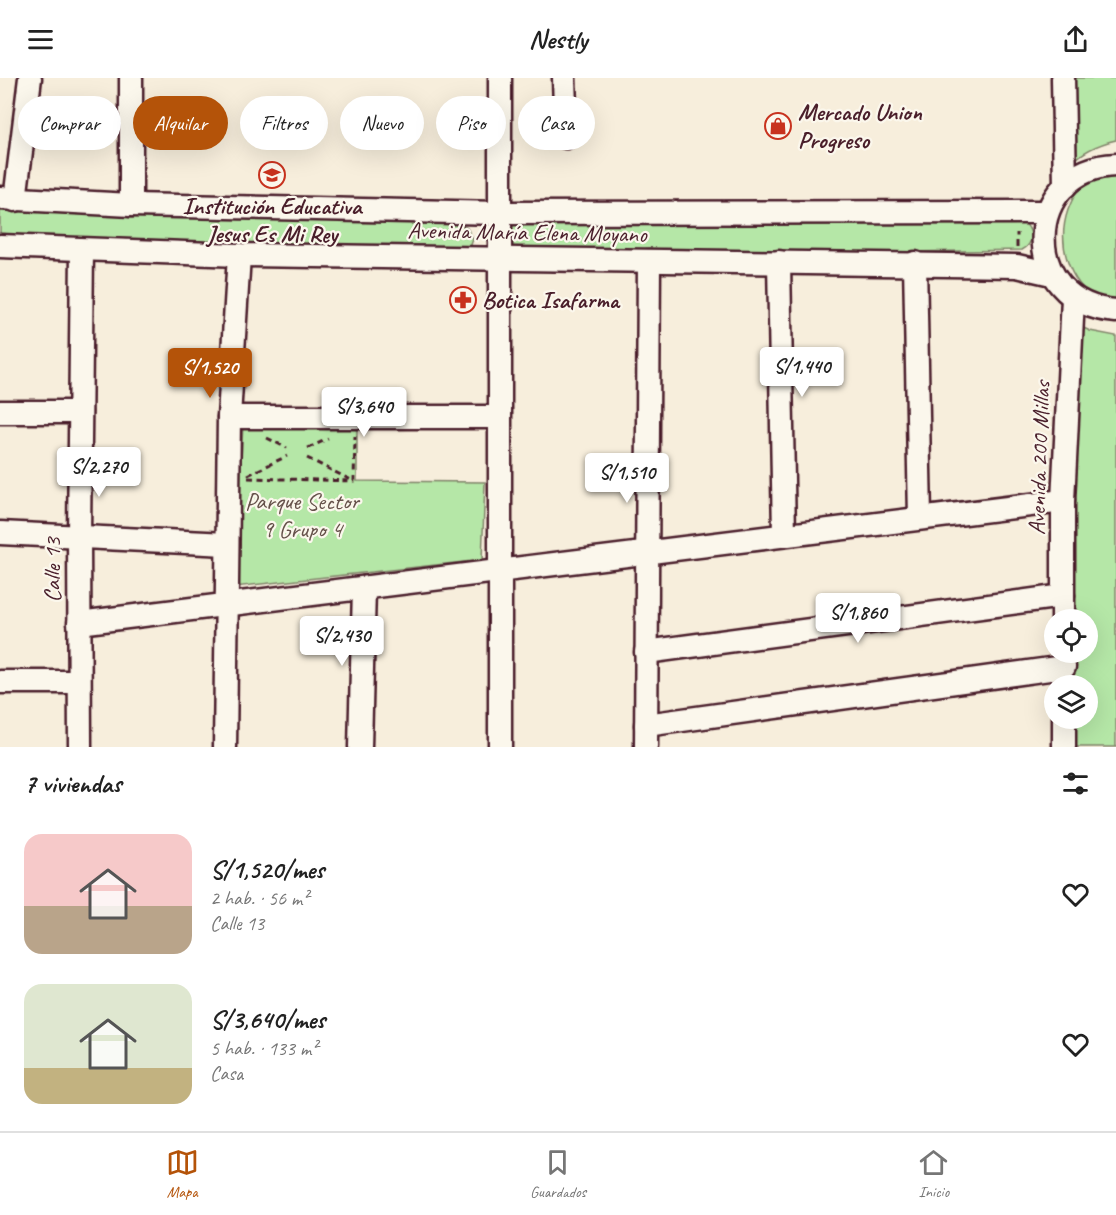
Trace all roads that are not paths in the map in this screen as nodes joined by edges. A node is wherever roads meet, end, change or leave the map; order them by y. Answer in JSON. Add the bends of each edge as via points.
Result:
{"nodes":[{"id":1,"x":30,"y":78,"type":"edge"},
{"id":2,"x":131,"y":78,"type":"edge"},
{"id":3,"x":500,"y":78,"type":"edge"},
{"id":4,"x":564,"y":78,"type":"edge"},
{"id":5,"x":1063,"y":78,"type":"edge"},
{"id":6,"x":565,"y":96,"type":"edge"},
{"id":7,"x":1116,"y":165,"type":"edge"},
{"id":8,"x":1065,"y":186,"type":"junction"},
{"id":9,"x":7,"y":199,"type":"edge"},
{"id":10,"x":131,"y":205,"type":"junction"},
{"id":11,"x":1047,"y":212,"type":"junction"},
{"id":12,"x":500,"y":213,"type":"junction"},
{"id":13,"x":0,"y":246,"type":"edge"},
{"id":14,"x":82,"y":250,"type":"junction"},
{"id":15,"x":239,"y":255,"type":"junction"},
{"id":16,"x":500,"y":258,"type":"junction"},
{"id":17,"x":649,"y":261,"type":"junction"},
{"id":18,"x":779,"y":262,"type":"junction"},
{"id":19,"x":915,"y":263,"type":"junction"},
{"id":20,"x":1052,"y":274,"type":"junction"},
{"id":21,"x":1073,"y":298,"type":"junction"},
{"id":22,"x":1116,"y":311,"type":"edge"},
{"id":23,"x":0,"y":412,"type":"edge"},
{"id":24,"x":80,"y":412,"type":"junction"},
{"id":25,"x":229,"y":417,"type":"junction"},
{"id":26,"x":499,"y":417,"type":"junction"},
{"id":27,"x":1063,"y":501,"type":"junction"},
{"id":28,"x":920,"y":518,"type":"junction"},
{"id":29,"x":0,"y":532,"type":"edge"},
{"id":30,"x":784,"y":535,"type":"junction"},
{"id":31,"x":79,"y":536,"type":"junction"},
{"id":32,"x":227,"y":544,"type":"junction"},
{"id":33,"x":647,"y":552,"type":"junction"},
{"id":34,"x":500,"y":570,"type":"junction"},
{"id":35,"x":364,"y":588,"type":"junction"},
{"id":36,"x":1063,"y":596,"type":"junction"},
{"id":37,"x":226,"y":605,"type":"junction"},
{"id":38,"x":1064,"y":609,"type":"edge"},
{"id":39,"x":79,"y":623,"type":"junction"},
{"id":40,"x":646,"y":652,"type":"junction"},
{"id":41,"x":1064,"y":668,"type":"edge"},
{"id":42,"x":0,"y":682,"type":"edge"},
{"id":43,"x":79,"y":682,"type":"junction"},
{"id":44,"x":1064,"y":729,"type":"edge"},
{"id":45,"x":646,"y":736,"type":"edge"},
{"id":46,"x":80,"y":747,"type":"edge"},
{"id":47,"x":225,"y":747,"type":"edge"},
{"id":48,"x":360,"y":747,"type":"edge"},
{"id":49,"x":500,"y":747,"type":"edge"},
{"id":50,"x":1064,"y":747,"type":"edge"}],
"edges":[{"from":1,"to":9,"type":"street"},
{"from":2,"to":10,"type":"street"},
{"from":3,"to":12,"type":"street"},
{"from":4,"to":6,"type":"street"},
{"from":5,"to":8,"type":"street"},
{"from":7,"to":8,"type":"street","via":[[1092,169]]},
{"from":8,"to":11,"type":"street"},
{"from":9,"to":10,"type":"street","name":"Avenida María Elena Moyano"},
{"from":10,"to":12,"type":"street","name":"Avenida María Elena Moyano"},
{"from":11,"to":12,"type":"street","name":"Avenida María Elena Moyano"},
{"from":11,"to":20,"type":"street","via":[[1043,244]]},
{"from":12,"to":16,"type":"street"},
{"from":13,"to":14,"type":"street","name":"Avenida María Elena Moyano"},
{"from":14,"to":15,"type":"street","name":"Avenida María Elena Moyano"},
{"from":14,"to":24,"type":"street","name":"Calle 13"},
{"from":15,"to":16,"type":"street","name":"Avenida María Elena Moyano"},
{"from":15,"to":25,"type":"street"},
{"from":16,"to":17,"type":"street","name":"Avenida María Elena Moyano"},
{"from":16,"to":26,"type":"street"},
{"from":17,"to":18,"type":"street","name":"Avenida María Elena Moyano"},
{"from":17,"to":33,"type":"street"},
{"from":18,"to":19,"type":"street","name":"Avenida María Elena Moyano"},
{"from":18,"to":30,"type":"street"},
{"from":19,"to":20,"type":"street","name":"Avenida María Elena Moyano","via":[[1017,266]]},
{"from":19,"to":28,"type":"street"},
{"from":20,"to":21,"type":"street"},
{"from":21,"to":22,"type":"street","via":[[1087,306]]},
{"from":21,"to":27,"type":"street","name":"Avenida 200 Millas"},
{"from":23,"to":24,"type":"street"},
{"from":24,"to":31,"type":"street","name":"Calle 13"},
{"from":25,"to":26,"type":"street"},
{"from":25,"to":32,"type":"street"},
{"from":26,"to":34,"type":"street"},
{"from":27,"to":28,"type":"street"},
{"from":27,"to":36,"type":"street","name":"Avenida 200 Millas"},
{"from":28,"to":30,"type":"street"},
{"from":29,"to":31,"type":"street"},
{"from":30,"to":33,"type":"street"},
{"from":31,"to":32,"type":"street"},
{"from":31,"to":39,"type":"street","name":"Calle 13"},
{"from":32,"to":37,"type":"street"},
{"from":33,"to":34,"type":"street"},
{"from":33,"to":40,"type":"street"},
{"from":34,"to":35,"type":"street"},
{"from":34,"to":49,"type":"street"},
{"from":35,"to":37,"type":"street"},
{"from":35,"to":48,"type":"street"},
{"from":36,"to":38,"type":"street","name":"Avenida 200 Millas"},
{"from":36,"to":40,"type":"street"},
{"from":37,"to":39,"type":"street"},
{"from":37,"to":47,"type":"street"},
{"from":39,"to":43,"type":"street","name":"Calle 13"},
{"from":40,"to":45,"type":"street"},
{"from":41,"to":45,"type":"street"},
{"from":42,"to":43,"type":"street"},
{"from":43,"to":46,"type":"street","name":"Calle 13"},
{"from":44,"to":50,"type":"street"}]}
